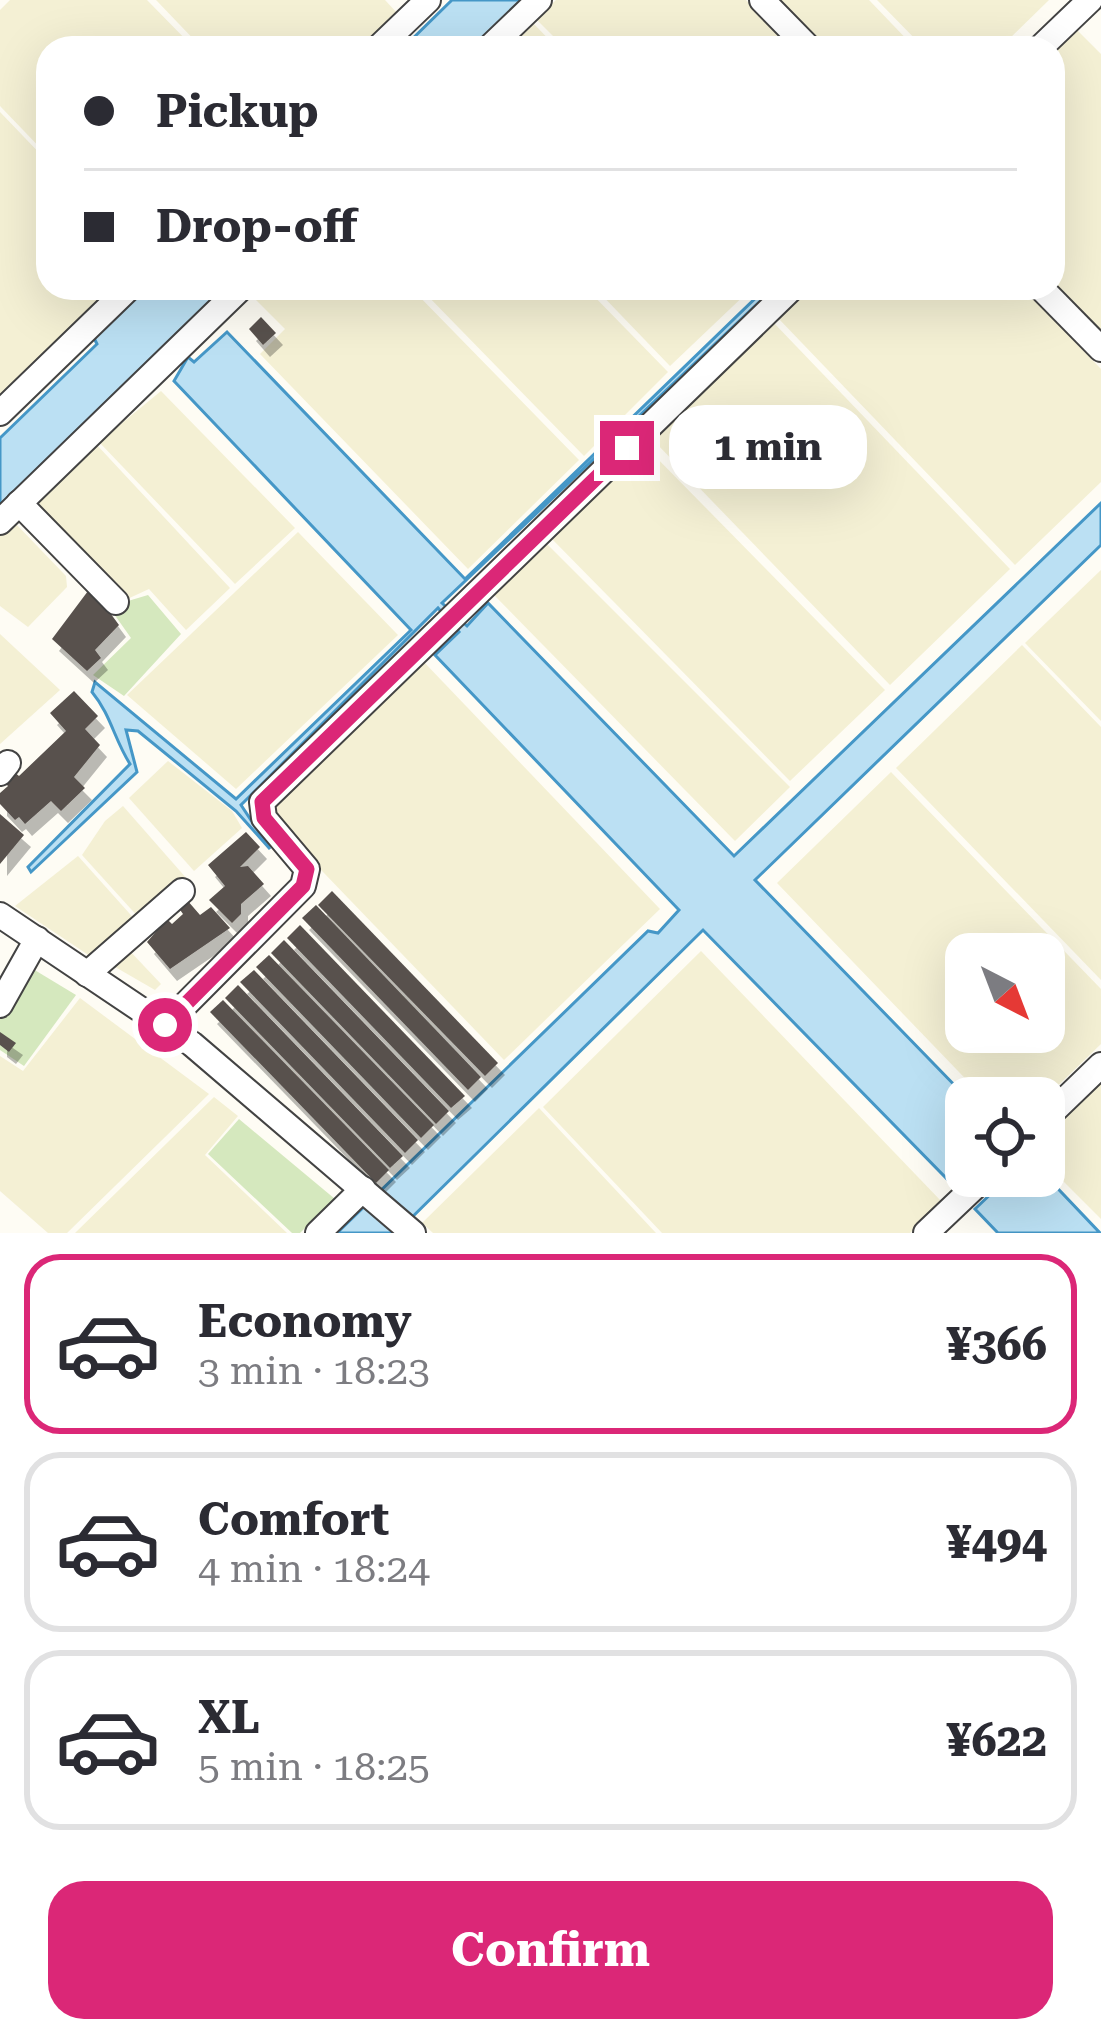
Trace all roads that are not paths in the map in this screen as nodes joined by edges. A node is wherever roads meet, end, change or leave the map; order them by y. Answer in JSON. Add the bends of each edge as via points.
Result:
{"nodes":[{"id":1,"x":428,"y":0,"type":"edge"},
{"id":2,"x":539,"y":0,"type":"edge"},
{"id":3,"x":762,"y":0,"type":"edge"},
{"id":4,"x":1090,"y":0,"type":"edge"},
{"id":5,"x":390,"y":36,"type":"edge"},
{"id":6,"x":502,"y":36,"type":"edge"},
{"id":7,"x":796,"y":36,"type":"edge"},
{"id":8,"x":1052,"y":36,"type":"edge"},
{"id":9,"x":117,"y":300,"type":"edge"},
{"id":10,"x":229,"y":300,"type":"edge"},
{"id":11,"x":780,"y":300,"type":"edge"},
{"id":12,"x":1053,"y":300,"type":"edge"},
{"id":13,"x":1101,"y":349,"type":"edge"},
{"id":14,"x":0,"y":413,"type":"edge"},
{"id":15,"x":19,"y":503,"type":"junction"},
{"id":16,"x":0,"y":522,"type":"edge"},
{"id":17,"x":116,"y":602,"type":"dead end"},
{"id":18,"x":182,"y":891,"type":"dead end"},
{"id":19,"x":0,"y":915,"type":"edge"},
{"id":20,"x":37,"y":939,"type":"junction"},
{"id":21,"x":87,"y":974,"type":"junction"},
{"id":22,"x":0,"y":1005,"type":"edge"},
{"id":23,"x":165,"y":1025,"type":"junction"},
{"id":24,"x":1101,"y":1065,"type":"edge"},
{"id":25,"x":1065,"y":1100,"type":"edge"},
{"id":26,"x":367,"y":1192,"type":"junction"},
{"id":27,"x":963,"y":1197,"type":"edge"},
{"id":28,"x":410,"y":1230,"type":"edge"},
{"id":29,"x":318,"y":1233,"type":"edge"},
{"id":30,"x":926,"y":1233,"type":"edge"}],
"edges":[{"from":1,"to":5,"type":"street"},
{"from":2,"to":6,"type":"street"},
{"from":3,"to":7,"type":"street"},
{"from":4,"to":8,"type":"street"},
{"from":9,"to":14,"type":"street"},
{"from":10,"to":15,"type":"street"},
{"from":11,"to":23,"type":"street","via":[[262,802],[264,818],[307,869],[303,886]]},
{"from":12,"to":13,"type":"street"},
{"from":15,"to":16,"type":"street"},
{"from":15,"to":17,"type":"street"},
{"from":18,"to":21,"type":"street"},
{"from":19,"to":20,"type":"street"},
{"from":20,"to":21,"type":"street"},
{"from":20,"to":22,"type":"street"},
{"from":21,"to":23,"type":"street"},
{"from":23,"to":26,"type":"street"},
{"from":24,"to":25,"type":"street"},
{"from":26,"to":28,"type":"street"},
{"from":26,"to":29,"type":"street"},
{"from":27,"to":30,"type":"street"}]}
